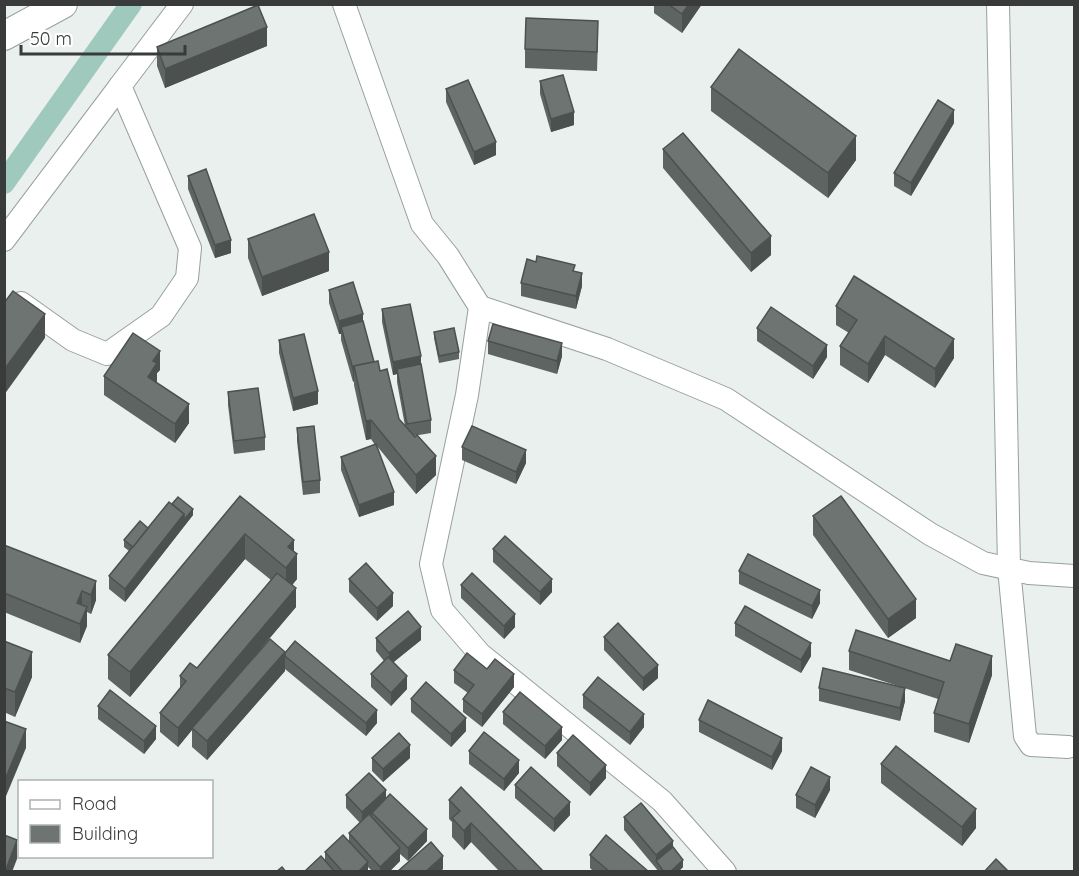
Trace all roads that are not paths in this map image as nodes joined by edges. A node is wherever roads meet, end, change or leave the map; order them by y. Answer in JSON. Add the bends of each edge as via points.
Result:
{"nodes":[{"id":1,"x":63,"y":4,"type":"edge"},
{"id":2,"x":182,"y":4,"type":"edge"},
{"id":3,"x":344,"y":4,"type":"edge"},
{"id":4,"x":998,"y":4,"type":"edge"},
{"id":5,"x":4,"y":36,"type":"edge"},
{"id":6,"x":120,"y":86,"type":"junction"},
{"id":7,"x":4,"y":240,"type":"edge"},
{"id":8,"x":19,"y":303,"type":"edge"},
{"id":9,"x":480,"y":307,"type":"junction"},
{"id":10,"x":1009,"y":568,"type":"junction"},
{"id":11,"x":1074,"y":576,"type":"edge"},
{"id":12,"x":1068,"y":747,"type":"dead end"},
{"id":13,"x":725,"y":872,"type":"edge"}],
"edges":[{"from":1,"to":5,"type":"main road"},
{"from":2,"to":6,"type":"street"},
{"from":3,"to":9,"type":"street","via":[[422,224]]},
{"from":4,"to":10,"type":"street"},
{"from":6,"to":7,"type":"street"},
{"from":6,"to":8,"type":"street","via":[[190,248],[187,278],[161,316],[107,354],[73,340]]},
{"from":9,"to":10,"type":"street","via":[[608,349],[726,399],[930,534],[983,563]]},
{"from":9,"to":13,"type":"street","via":[[467,395],[431,564],[442,610],[480,654],[662,801]]},
{"from":10,"to":11,"type":"street"},
{"from":10,"to":12,"type":"street","via":[[1025,736],[1031,745]]}]}
